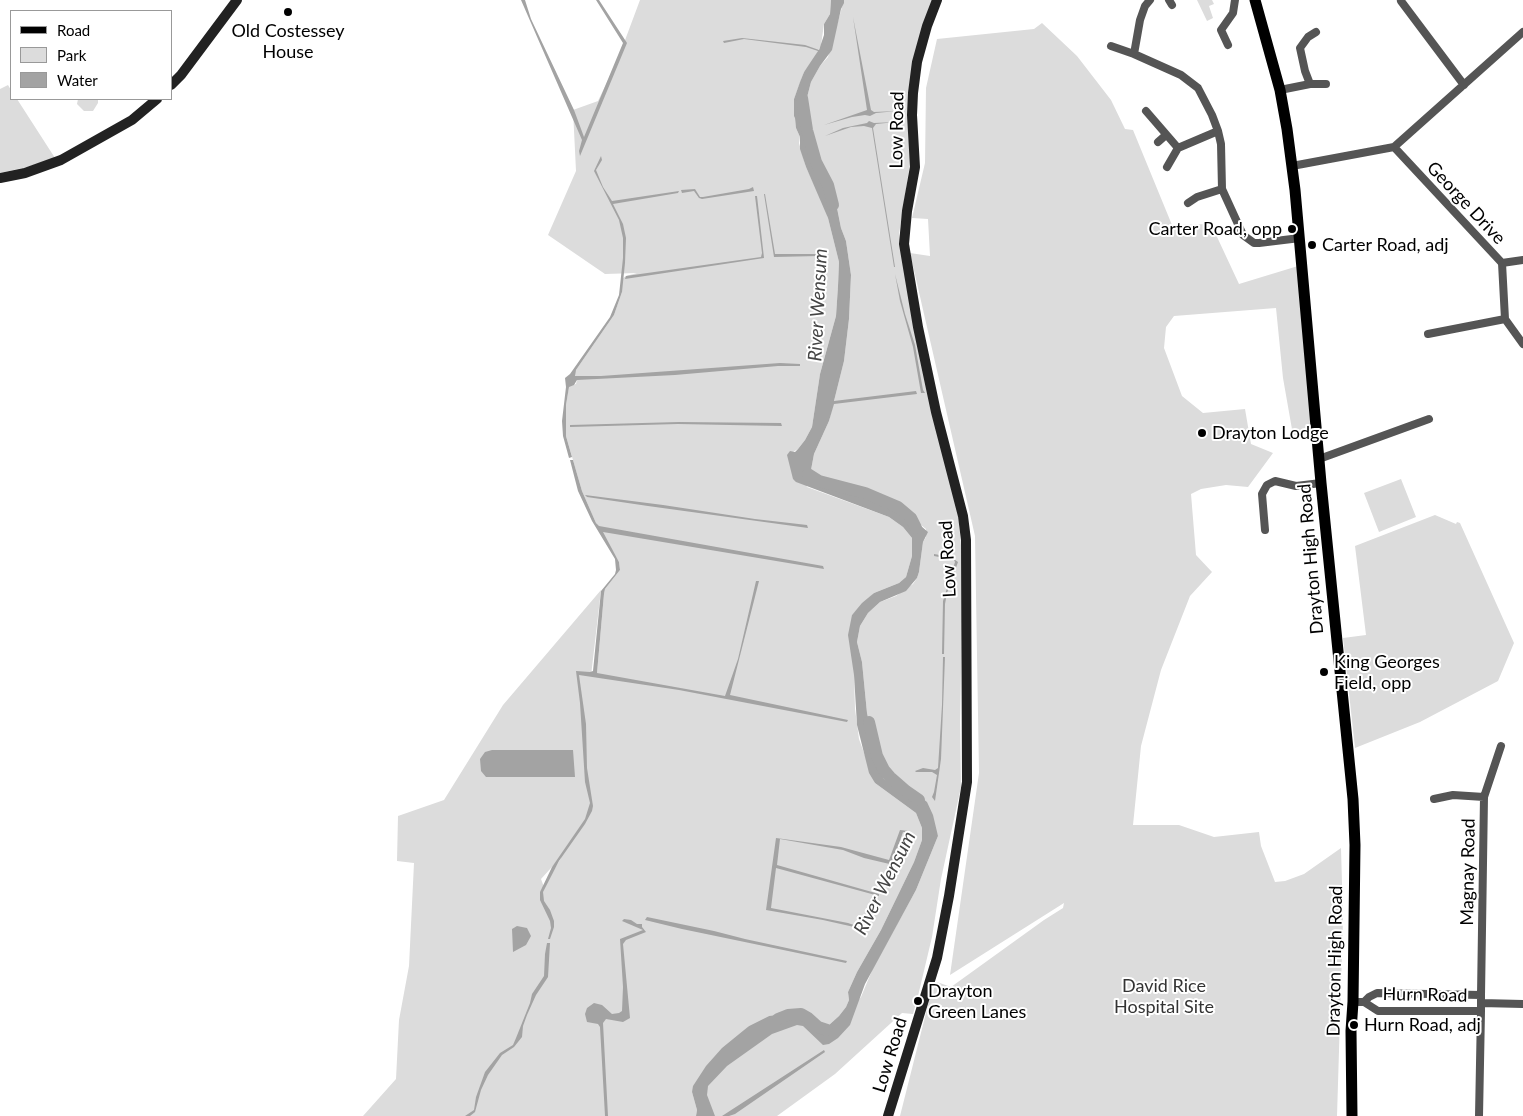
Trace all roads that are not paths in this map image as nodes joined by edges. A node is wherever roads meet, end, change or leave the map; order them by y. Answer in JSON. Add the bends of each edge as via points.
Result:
{"nodes":[{"id":1,"x":237,"y":0,"type":"edge"},
{"id":2,"x":937,"y":0,"type":"edge"},
{"id":3,"x":1150,"y":0,"type":"edge"},
{"id":4,"x":1234,"y":0,"type":"edge"},
{"id":5,"x":1254,"y":0,"type":"edge"},
{"id":6,"x":1401,"y":1,"type":"edge"},
{"id":7,"x":1316,"y":32,"type":"dead end"},
{"id":8,"x":1523,"y":32,"type":"edge"},
{"id":9,"x":1228,"y":45,"type":"dead end"},
{"id":10,"x":1110,"y":46,"type":"dead end"},
{"id":11,"x":1134,"y":54,"type":"junction"},
{"id":12,"x":172,"y":84,"type":"edge"},
{"id":13,"x":1310,"y":84,"type":"junction"},
{"id":14,"x":1326,"y":84,"type":"dead end"},
{"id":15,"x":1464,"y":85,"type":"junction"},
{"id":16,"x":1280,"y":90,"type":"junction"},
{"id":17,"x":156,"y":100,"type":"edge"},
{"id":18,"x":1146,"y":111,"type":"dead end"},
{"id":19,"x":1218,"y":131,"type":"junction"},
{"id":20,"x":1166,"y":135,"type":"junction"},
{"id":21,"x":1158,"y":142,"type":"dead end"},
{"id":22,"x":1394,"y":147,"type":"junction"},
{"id":23,"x":1178,"y":148,"type":"junction"},
{"id":24,"x":1292,"y":166,"type":"junction"},
{"id":25,"x":1168,"y":167,"type":"dead end"},
{"id":26,"x":0,"y":178,"type":"edge"},
{"id":27,"x":1222,"y":189,"type":"junction"},
{"id":28,"x":1188,"y":203,"type":"dead end"},
{"id":29,"x":1300,"y":238,"type":"junction"},
{"id":30,"x":1523,"y":260,"type":"edge"},
{"id":31,"x":1502,"y":263,"type":"junction"},
{"id":32,"x":1505,"y":319,"type":"junction"},
{"id":33,"x":1428,"y":334,"type":"dead end"},
{"id":34,"x":1523,"y":344,"type":"edge"},
{"id":35,"x":1430,"y":419,"type":"dead end"},
{"id":36,"x":1319,"y":459,"type":"junction"},
{"id":37,"x":1321,"y":483,"type":"junction"},
{"id":38,"x":1262,"y":526,"type":"dead end"},
{"id":39,"x":1502,"y":751,"type":"dead end"},
{"id":40,"x":1436,"y":795,"type":"dead end"},
{"id":41,"x":1484,"y":797,"type":"junction"},
{"id":42,"x":1358,"y":1002,"type":"junction"},
{"id":43,"x":1481,"y":1003,"type":"junction"},
{"id":44,"x":1523,"y":1004,"type":"edge"},
{"id":45,"x":888,"y":1116,"type":"edge"},
{"id":46,"x":1352,"y":1116,"type":"edge"},
{"id":47,"x":1479,"y":1116,"type":"edge"}],
"edges":[{"from":1,"to":12,"type":"street"},
{"from":2,"to":45,"type":"street","name":"Low Road","via":[[917,62],[912,115],[915,167],[904,244],[918,327],[966,540],[967,782],[937,958]]},
{"from":3,"to":11,"type":"street","via":[[1140,20]]},
{"from":4,"to":9,"type":"street","via":[[1233,13],[1221,30]]},
{"from":5,"to":16,"type":"main road","name":"Drayton High Road"},
{"from":6,"to":15,"type":"street"},
{"from":7,"to":13,"type":"street","via":[[1300,48]]},
{"from":8,"to":15,"type":"street"},
{"from":10,"to":11,"type":"street"},
{"from":11,"to":19,"type":"street","via":[[1192,83],[1202,94]]},
{"from":13,"to":14,"type":"street"},
{"from":13,"to":16,"type":"street"},
{"from":15,"to":22,"type":"street"},
{"from":16,"to":24,"type":"main road","name":"Drayton High Road"},
{"from":17,"to":26,"type":"street","via":[[132,120],[61,160]]},
{"from":18,"to":20,"type":"street"},
{"from":19,"to":23,"type":"street"},
{"from":19,"to":27,"type":"street"},
{"from":20,"to":21,"type":"street"},
{"from":20,"to":23,"type":"street"},
{"from":22,"to":24,"type":"street"},
{"from":22,"to":31,"type":"street","name":"George Drive"},
{"from":23,"to":25,"type":"street"},
{"from":24,"to":29,"type":"main road","name":"Drayton High Road"},
{"from":27,"to":28,"type":"street"},
{"from":27,"to":29,"type":"street","via":[[1243,235],[1250,240],[1259,243]]},
{"from":29,"to":36,"type":"main road","name":"Drayton High Road"},
{"from":30,"to":31,"type":"street","name":"George Drive"},
{"from":31,"to":32,"type":"street"},
{"from":32,"to":33,"type":"street"},
{"from":32,"to":34,"type":"street"},
{"from":35,"to":36,"type":"street"},
{"from":36,"to":37,"type":"main road","name":"Drayton High Road"},
{"from":37,"to":38,"type":"street","via":[[1296,486],[1275,481],[1267,485],[1262,494]]},
{"from":37,"to":42,"type":"main road","name":"Drayton High Road","via":[[1356,845]]},
{"from":39,"to":41,"type":"street","name":"Magnay Road"},
{"from":40,"to":41,"type":"street"},
{"from":41,"to":43,"type":"street","name":"Magnay Road"},
{"from":42,"to":43,"type":"street","name":"Hurn Road","via":[[1378,1011]]},
{"from":42,"to":43,"type":"street","name":"Hurn Road","via":[[1377,993]]},
{"from":42,"to":46,"type":"main road","name":"Drayton High Road","via":[[1351,1031]]},
{"from":43,"to":44,"type":"street","name":"Hurn Road"},
{"from":43,"to":47,"type":"street","name":"Magnay Road"}]}
